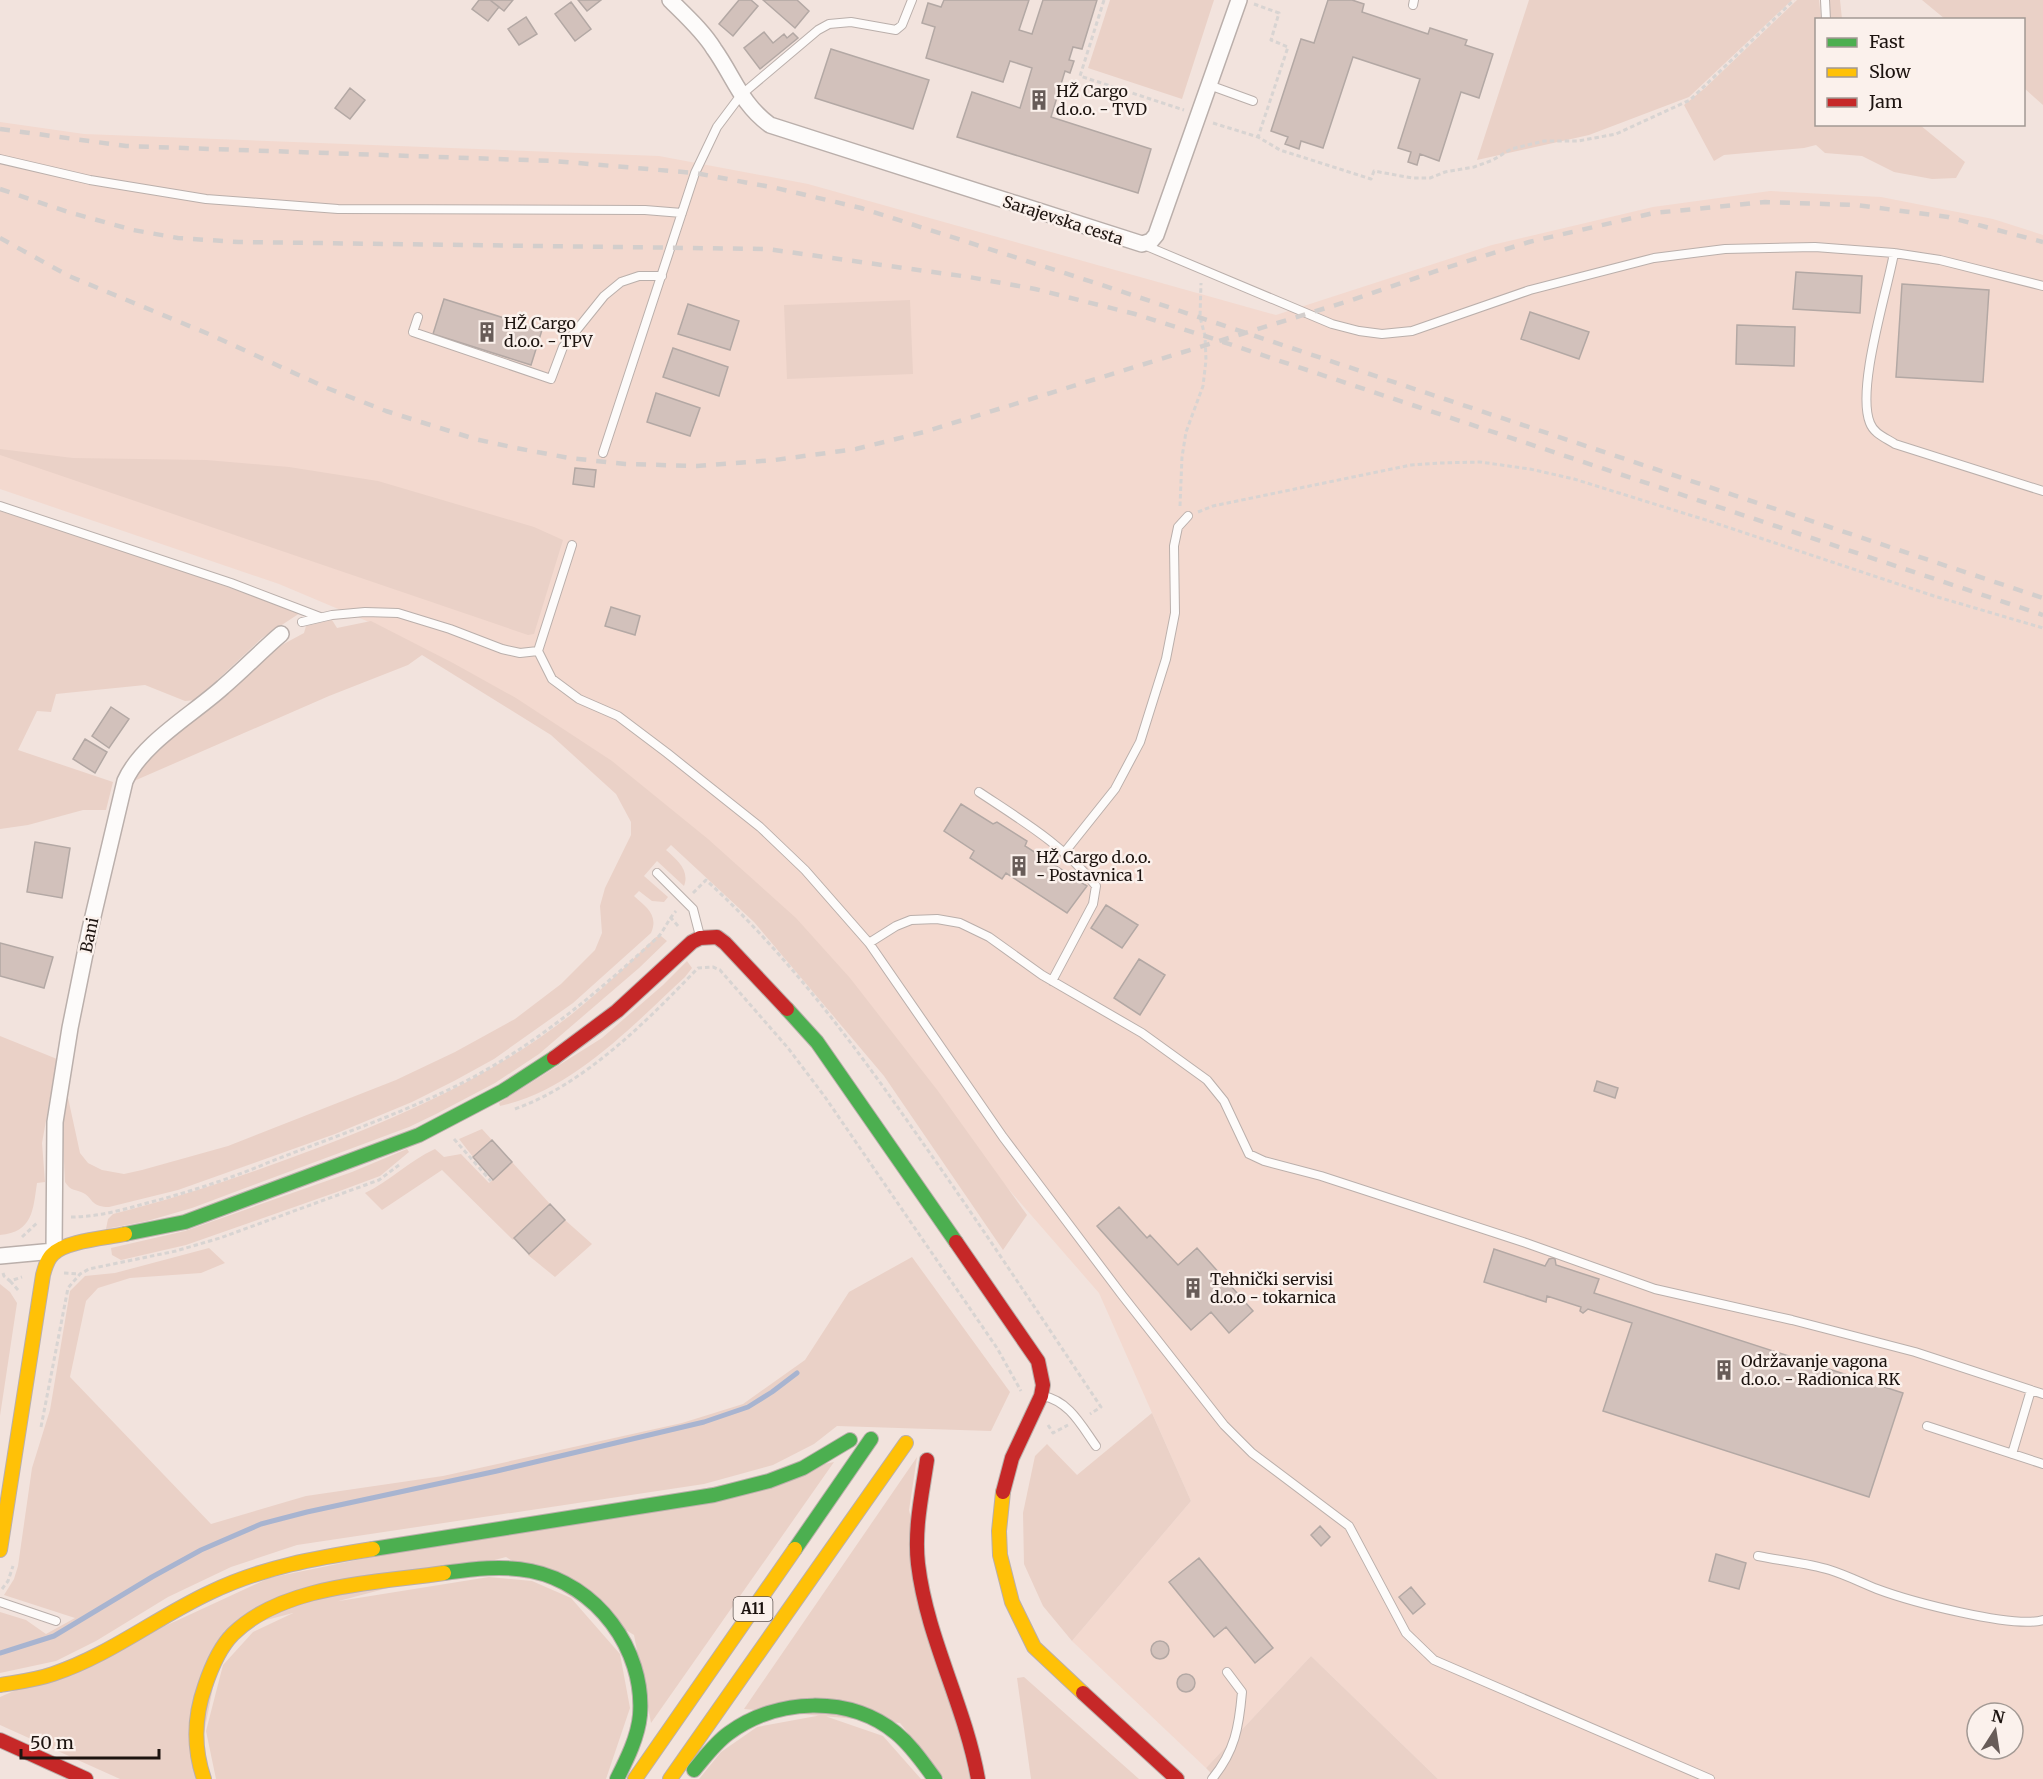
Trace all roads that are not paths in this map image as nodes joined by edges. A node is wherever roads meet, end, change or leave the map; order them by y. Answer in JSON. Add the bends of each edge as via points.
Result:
{"nodes":[{"id":1,"x":670,"y":0,"type":"edge"},
{"id":2,"x":912,"y":0,"type":"edge"},
{"id":3,"x":1825,"y":0,"type":"edge"},
{"id":4,"x":1244,"y":1,"type":"edge"},
{"id":5,"x":1826,"y":18,"type":"edge"},
{"id":6,"x":1209,"y":85,"type":"junction"},
{"id":7,"x":741,"y":95,"type":"junction"},
{"id":8,"x":1253,"y":101,"type":"dead end"},
{"id":9,"x":0,"y":159,"type":"edge"},
{"id":10,"x":682,"y":213,"type":"junction"},
{"id":11,"x":1142,"y":244,"type":"junction"},
{"id":12,"x":1894,"y":253,"type":"junction"},
{"id":13,"x":662,"y":276,"type":"junction"},
{"id":14,"x":2043,"y":286,"type":"edge"},
{"id":15,"x":418,"y":317,"type":"dead end"},
{"id":16,"x":603,"y":453,"type":"dead end"},
{"id":17,"x":2043,"y":491,"type":"edge"},
{"id":18,"x":0,"y":506,"type":"edge"},
{"id":19,"x":1188,"y":516,"type":"road end"},
{"id":20,"x":572,"y":545,"type":"dead end"},
{"id":21,"x":320,"y":617,"type":"junction"},
{"id":22,"x":302,"y":622,"type":"dead end"},
{"id":23,"x":281,"y":634,"type":"dead end"},
{"id":24,"x":538,"y":651,"type":"junction"},
{"id":25,"x":979,"y":792,"type":"dead end"},
{"id":26,"x":1064,"y":853,"type":"junction"},
{"id":27,"x":657,"y":873,"type":"dead end"},
{"id":28,"x":700,"y":938,"type":"junction"},
{"id":29,"x":869,"y":943,"type":"junction"},
{"id":30,"x":1052,"y":981,"type":"junction"},
{"id":31,"x":54,"y":1251,"type":"junction"},
{"id":32,"x":1,"y":1262,"type":"edge"},
{"id":33,"x":2031,"y":1390,"type":"junction"},
{"id":34,"x":2043,"y":1394,"type":"edge"},
{"id":35,"x":1041,"y":1396,"type":"junction"},
{"id":36,"x":1927,"y":1426,"type":"dead end"},
{"id":37,"x":871,"y":1439,"type":"dead end"},
{"id":38,"x":850,"y":1440,"type":"dead end"},
{"id":39,"x":906,"y":1443,"type":"dead end"},
{"id":40,"x":1096,"y":1446,"type":"dead end"},
{"id":41,"x":2012,"y":1454,"type":"junction"},
{"id":42,"x":927,"y":1460,"type":"dead end"},
{"id":43,"x":2043,"y":1464,"type":"edge"},
{"id":44,"x":0,"y":1550,"type":"edge"},
{"id":45,"x":1758,"y":1556,"type":"dead end"},
{"id":46,"x":0,"y":1602,"type":"edge"},
{"id":47,"x":2043,"y":1620,"type":"edge"},
{"id":48,"x":56,"y":1621,"type":"dead end"},
{"id":49,"x":1227,"y":1672,"type":"dead end"},
{"id":50,"x":0,"y":1685,"type":"edge"},
{"id":51,"x":0,"y":1740,"type":"edge"},
{"id":52,"x":86,"y":1779,"type":"edge"},
{"id":53,"x":204,"y":1779,"type":"edge"},
{"id":54,"x":617,"y":1779,"type":"edge"},
{"id":55,"x":635,"y":1779,"type":"edge"},
{"id":56,"x":670,"y":1779,"type":"edge"},
{"id":57,"x":688,"y":1779,"type":"edge"},
{"id":58,"x":935,"y":1779,"type":"edge"},
{"id":59,"x":978,"y":1779,"type":"edge"},
{"id":60,"x":1177,"y":1779,"type":"edge"},
{"id":61,"x":1212,"y":1779,"type":"edge"},
{"id":62,"x":1710,"y":1779,"type":"edge"}],
"edges":[{"from":1,"to":7,"type":"street","name":"Sarajevska cesta","via":[[714,48]]},
{"from":2,"to":7,"type":"lane","via":[[896,30],[851,22],[824,27]]},
{"from":3,"to":5,"type":"lane"},
{"from":4,"to":6,"type":"street","name":"Sarajevska cesta"},
{"from":6,"to":8,"type":"lane"},
{"from":6,"to":11,"type":"street","name":"Sarajevska cesta","via":[[1156,235]]},
{"from":7,"to":10,"type":"lane","via":[[717,127],[695,173]]},
{"from":7,"to":11,"type":"street","name":"Sarajevska cesta","via":[[755,114],[770,124]]},
{"from":9,"to":10,"type":"lane","via":[[90,180],[217,200],[338,209]]},
{"from":10,"to":13,"type":"lane"},
{"from":11,"to":12,"type":"lane","via":[[1332,324],[1382,334],[1412,331],[1530,290],[1654,258],[1725,249],[1815,247]]},
{"from":12,"to":14,"type":"lane","via":[[1940,260]]},
{"from":12,"to":17,"type":"lane","via":[[1867,383],[1870,423],[1876,433],[1895,444]]},
{"from":13,"to":15,"type":"lane","via":[[639,276],[621,282],[604,296],[563,347],[551,379],[413,332]]},
{"from":13,"to":16,"type":"lane"},
{"from":18,"to":21,"type":"lane"},
{"from":19,"to":26,"type":"lane","via":[[1178,527],[1174,546],[1175,613],[1166,659],[1140,742],[1115,789]]},
{"from":20,"to":24,"type":"lane"},
{"from":21,"to":22,"type":"lane"},
{"from":21,"to":24,"type":"lane","via":[[398,613],[502,649]]},
{"from":23,"to":31,"type":"street","name":"Bani","via":[[141,756],[125,782],[90,929],[55,1122]]},
{"from":24,"to":29,"type":"lane","via":[[552,680],[579,699],[618,716],[760,826]]},
{"from":25,"to":26,"type":"lane"},
{"from":26,"to":30,"type":"lane","via":[[1096,886],[1093,904]]},
{"from":27,"to":28,"type":"lane","via":[[693,909]]},
{"from":28,"to":31,"type":"main road","via":[[573,1045],[446,1122],[185,1222]]},
{"from":28,"to":35,"type":"main road","via":[[717,938],[725,943],[817,1042],[1038,1361]]},
{"from":29,"to":30,"type":"lane","via":[[910,920],[960,923],[989,937]]},
{"from":29,"to":62,"type":"lane","via":[[1003,1137],[1224,1425],[1252,1454],[1349,1526],[1406,1633],[1434,1660]]},
{"from":30,"to":33,"type":"lane","via":[[1142,1033],[1207,1080],[1224,1101],[1249,1154],[1264,1161],[1526,1243],[1655,1289],[1916,1352]]},
{"from":31,"to":32,"type":"street"},
{"from":31,"to":44,"type":"main road","via":[[43,1275]]},
{"from":33,"to":34,"type":"lane"},
{"from":33,"to":41,"type":"lane"},
{"from":35,"to":40,"type":"lane","via":[[1063,1403]]},
{"from":35,"to":60,"type":"main road","via":[[1012,1458],[1000,1502],[999,1546],[1007,1591],[1034,1647]]},
{"from":36,"to":41,"type":"lane"},
{"from":37,"to":55,"type":"main road","number":"A11"},
{"from":38,"to":50,"type":"main road","via":[[802,1468],[714,1495],[299,1561],[198,1597],[87,1660],[50,1675]]},
{"from":39,"to":56,"type":"main road","number":"A11"},
{"from":41,"to":43,"type":"lane"},
{"from":42,"to":59,"type":"main road","via":[[918,1520],[917,1563],[925,1603],[966,1726]]},
{"from":45,"to":47,"type":"lane","via":[[1829,1570],[1880,1590],[1949,1609],[2015,1622]]},
{"from":46,"to":48,"type":"lane"},
{"from":49,"to":61,"type":"lane","via":[[1242,1692],[1240,1722],[1231,1751]]},
{"from":51,"to":52,"type":"main road"},
{"from":53,"to":54,"type":"main road","via":[[197,1757],[197,1707],[217,1657],[233,1634],[256,1615],[288,1600],[328,1591],[498,1567],[532,1571],[572,1586],[603,1611],[617,1629],[638,1677],[640,1697],[637,1732]]},
{"from":57,"to":58,"type":"main road","via":[[728,1734],[764,1713],[795,1705],[860,1714],[890,1728],[918,1754]]}]}
